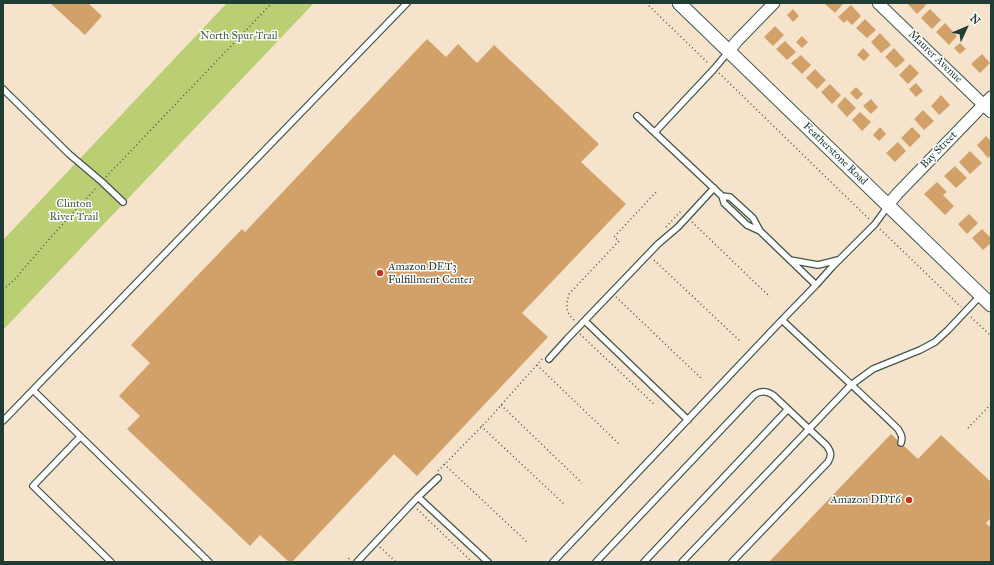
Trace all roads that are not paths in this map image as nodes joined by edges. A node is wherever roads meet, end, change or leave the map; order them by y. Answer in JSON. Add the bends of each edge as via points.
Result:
{"nodes":[{"id":1,"x":408,"y":3,"type":"edge"},
{"id":2,"x":679,"y":3,"type":"edge"},
{"id":3,"x":774,"y":3,"type":"edge"},
{"id":4,"x":878,"y":3,"type":"edge"},
{"id":5,"x":729,"y":51,"type":"junction"},
{"id":6,"x":3,"y":89,"type":"edge"},
{"id":7,"x":988,"y":104,"type":"edge"},
{"id":8,"x":637,"y":116,"type":"dead end"},
{"id":9,"x":655,"y":132,"type":"junction"},
{"id":10,"x":714,"y":188,"type":"junction"},
{"id":11,"x":722,"y":196,"type":"junction"},
{"id":12,"x":123,"y":202,"type":"dead end"},
{"id":13,"x":888,"y":206,"type":"junction"},
{"id":14,"x":760,"y":231,"type":"junction"},
{"id":15,"x":841,"y":259,"type":"junction"},
{"id":16,"x":789,"y":260,"type":"junction"},
{"id":17,"x":816,"y":286,"type":"junction"},
{"id":18,"x":981,"y":295,"type":"junction"},
{"id":19,"x":991,"y":305,"type":"edge"},
{"id":20,"x":782,"y":320,"type":"junction"},
{"id":21,"x":585,"y":321,"type":"junction"},
{"id":22,"x":549,"y":359,"type":"dead end"},
{"id":23,"x":851,"y":385,"type":"junction"},
{"id":24,"x":33,"y":390,"type":"junction"},
{"id":25,"x":788,"y":410,"type":"junction"},
{"id":26,"x":688,"y":420,"type":"junction"},
{"id":27,"x":3,"y":421,"type":"edge"},
{"id":28,"x":808,"y":428,"type":"junction"},
{"id":29,"x":80,"y":437,"type":"junction"},
{"id":30,"x":901,"y":443,"type":"dead end"},
{"id":31,"x":436,"y":476,"type":"road end"},
{"id":32,"x":418,"y":497,"type":"junction"},
{"id":33,"x":111,"y":562,"type":"edge"},
{"id":34,"x":209,"y":562,"type":"edge"},
{"id":35,"x":357,"y":562,"type":"edge"},
{"id":36,"x":488,"y":562,"type":"edge"},
{"id":37,"x":553,"y":562,"type":"edge"},
{"id":38,"x":596,"y":562,"type":"edge"},
{"id":39,"x":644,"y":562,"type":"edge"},
{"id":40,"x":682,"y":562,"type":"edge"},
{"id":41,"x":732,"y":562,"type":"edge"}],
"edges":[{"from":1,"to":24,"type":"lane"},
{"from":2,"to":5,"type":"street","name":"Featherstone Road"},
{"from":3,"to":5,"type":"street"},
{"from":4,"to":7,"type":"street","name":"Maurer Avenue"},
{"from":5,"to":9,"type":"lane"},
{"from":5,"to":13,"type":"street","name":"Featherstone Road"},
{"from":6,"to":12,"type":"lane","via":[[69,154]]},
{"from":7,"to":13,"type":"street","name":"Bay Street"},
{"from":8,"to":9,"type":"lane"},
{"from":9,"to":10,"type":"lane"},
{"from":10,"to":11,"type":"lane"},
{"from":10,"to":21,"type":"lane"},
{"from":11,"to":14,"type":"lane","via":[[724,203],[747,225]]},
{"from":11,"to":14,"type":"lane","via":[[730,197],[753,218]]},
{"from":13,"to":15,"type":"lane","via":[[875,224]]},
{"from":13,"to":18,"type":"street","name":"Featherstone Road"},
{"from":14,"to":16,"type":"lane"},
{"from":15,"to":16,"type":"lane","via":[[818,265]]},
{"from":15,"to":17,"type":"lane"},
{"from":16,"to":17,"type":"lane"},
{"from":17,"to":20,"type":"lane"},
{"from":18,"to":19,"type":"street","name":"Featherstone Road"},
{"from":18,"to":23,"type":"lane","via":[[935,342],[874,369]]},
{"from":20,"to":23,"type":"lane"},
{"from":20,"to":26,"type":"lane"},
{"from":21,"to":22,"type":"lane"},
{"from":21,"to":26,"type":"lane"},
{"from":23,"to":28,"type":"lane"},
{"from":23,"to":30,"type":"lane","via":[[898,429],[901,433]]},
{"from":24,"to":27,"type":"lane"},
{"from":24,"to":29,"type":"lane"},
{"from":25,"to":28,"type":"lane"},
{"from":25,"to":38,"type":"lane","via":[[768,392],[762,391],[754,395]]},
{"from":25,"to":39,"type":"lane"},
{"from":26,"to":37,"type":"lane"},
{"from":28,"to":40,"type":"lane"},
{"from":28,"to":41,"type":"lane","via":[[827,446],[831,457]]},
{"from":29,"to":33,"type":"lane","via":[[33,486]]},
{"from":29,"to":34,"type":"lane"},
{"from":31,"to":32,"type":"lane"},
{"from":32,"to":35,"type":"lane"},
{"from":32,"to":36,"type":"lane"}]}
